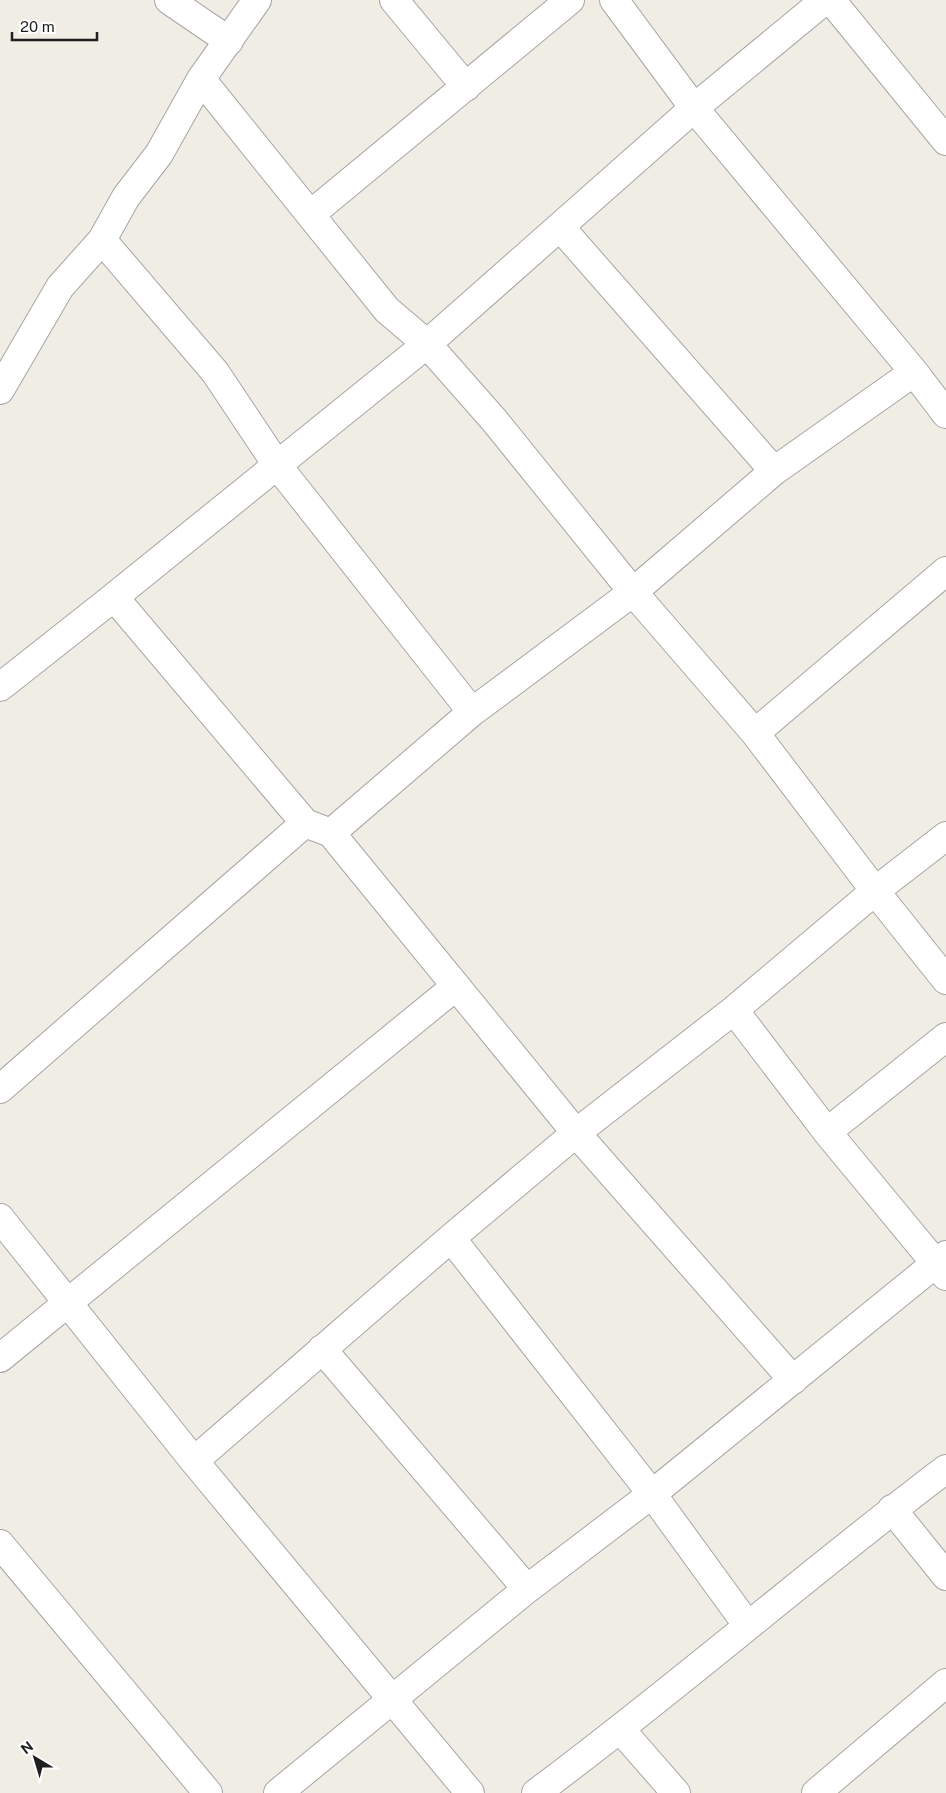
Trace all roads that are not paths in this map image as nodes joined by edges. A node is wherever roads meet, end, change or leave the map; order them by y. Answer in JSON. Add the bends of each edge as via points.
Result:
{"nodes":[{"id":1,"x":170,"y":0,"type":"edge"},
{"id":2,"x":257,"y":0,"type":"edge"},
{"id":3,"x":394,"y":0,"type":"edge"},
{"id":4,"x":570,"y":0,"type":"edge"},
{"id":5,"x":614,"y":0,"type":"edge"},
{"id":6,"x":825,"y":0,"type":"edge"},
{"id":7,"x":831,"y":0,"type":"edge"},
{"id":8,"x":228,"y":40,"type":"junction"},
{"id":9,"x":201,"y":79,"type":"junction"},
{"id":10,"x":466,"y":87,"type":"junction"},
{"id":11,"x":694,"y":108,"type":"junction"},
{"id":12,"x":946,"y":141,"type":"edge"},
{"id":13,"x":312,"y":214,"type":"junction"},
{"id":14,"x":562,"y":228,"type":"junction"},
{"id":15,"x":102,"y":240,"type":"junction"},
{"id":16,"x":427,"y":344,"type":"junction"},
{"id":17,"x":914,"y":372,"type":"junction"},
{"id":18,"x":0,"y":390,"type":"edge"},
{"id":19,"x":946,"y":414,"type":"edge"},
{"id":20,"x":277,"y":465,"type":"junction"},
{"id":21,"x":774,"y":471,"type":"junction"},
{"id":22,"x":946,"y":570,"type":"edge"},
{"id":23,"x":633,"y":592,"type":"junction"},
{"id":24,"x":114,"y":597,"type":"junction"},
{"id":25,"x":0,"y":687,"type":"edge"},
{"id":26,"x":472,"y":712,"type":"junction"},
{"id":27,"x":755,"y":733,"type":"junction"},
{"id":28,"x":305,"y":823,"type":"junction"},
{"id":29,"x":331,"y":833,"type":"junction"},
{"id":30,"x":946,"y":836,"type":"edge"},
{"id":31,"x":875,"y":891,"type":"junction"},
{"id":32,"x":946,"y":980,"type":"edge"},
{"id":33,"x":455,"y":987,"type":"junction"},
{"id":34,"x":734,"y":1010,"type":"junction"},
{"id":35,"x":946,"y":1037,"type":"edge"},
{"id":36,"x":0,"y":1089,"type":"edge"},
{"id":37,"x":827,"y":1132,"type":"junction"},
{"id":38,"x":576,"y":1133,"type":"junction"},
{"id":39,"x":0,"y":1218,"type":"edge"},
{"id":40,"x":451,"y":1238,"type":"junction"},
{"id":41,"x":943,"y":1265,"type":"edge"},
{"id":42,"x":67,"y":1303,"type":"junction"},
{"id":43,"x":322,"y":1349,"type":"junction"},
{"id":44,"x":0,"y":1358,"type":"edge"},
{"id":45,"x":792,"y":1380,"type":"junction"},
{"id":46,"x":194,"y":1462,"type":"junction"},
{"id":47,"x":946,"y":1469,"type":"edge"},
{"id":48,"x":652,"y":1494,"type":"junction"},
{"id":49,"x":892,"y":1509,"type":"junction"},
{"id":50,"x":0,"y":1544,"type":"edge"},
{"id":51,"x":946,"y":1576,"type":"edge"},
{"id":52,"x":527,"y":1589,"type":"junction"},
{"id":53,"x":748,"y":1626,"type":"junction"},
{"id":54,"x":946,"y":1683,"type":"edge"},
{"id":55,"x":393,"y":1701,"type":"junction"},
{"id":56,"x":621,"y":1730,"type":"junction"},
{"id":57,"x":208,"y":1793,"type":"edge"},
{"id":58,"x":278,"y":1793,"type":"edge"},
{"id":59,"x":470,"y":1793,"type":"edge"},
{"id":60,"x":536,"y":1793,"type":"edge"},
{"id":61,"x":676,"y":1793,"type":"edge"},
{"id":62,"x":816,"y":1793,"type":"edge"}],
"edges":[{"from":1,"to":8,"type":"street"},
{"from":2,"to":8,"type":"street"},
{"from":3,"to":10,"type":"street"},
{"from":4,"to":10,"type":"street"},
{"from":5,"to":11,"type":"street"},
{"from":6,"to":11,"type":"street"},
{"from":7,"to":12,"type":"street"},
{"from":8,"to":9,"type":"street"},
{"from":9,"to":13,"type":"street"},
{"from":9,"to":15,"type":"street","via":[[159,154],[126,198]]},
{"from":10,"to":13,"type":"street"},
{"from":11,"to":14,"type":"street"},
{"from":11,"to":17,"type":"street"},
{"from":13,"to":16,"type":"street","via":[[387,310]]},
{"from":14,"to":16,"type":"street"},
{"from":14,"to":21,"type":"street"},
{"from":15,"to":18,"type":"street","via":[[60,287]]},
{"from":15,"to":20,"type":"street","via":[[215,372]]},
{"from":16,"to":20,"type":"street"},
{"from":16,"to":23,"type":"street","via":[[494,420]]},
{"from":17,"to":19,"type":"street"},
{"from":17,"to":21,"type":"street"},
{"from":20,"to":24,"type":"street"},
{"from":20,"to":26,"type":"street"},
{"from":21,"to":23,"type":"street"},
{"from":22,"to":27,"type":"street"},
{"from":23,"to":26,"type":"street"},
{"from":23,"to":27,"type":"street"},
{"from":24,"to":25,"type":"street"},
{"from":24,"to":28,"type":"street"},
{"from":26,"to":29,"type":"street"},
{"from":27,"to":31,"type":"street"},
{"from":28,"to":29,"type":"street"},
{"from":28,"to":36,"type":"street"},
{"from":29,"to":33,"type":"street"},
{"from":30,"to":31,"type":"street"},
{"from":31,"to":32,"type":"street"},
{"from":31,"to":34,"type":"street"},
{"from":33,"to":38,"type":"street"},
{"from":33,"to":42,"type":"street"},
{"from":34,"to":37,"type":"street"},
{"from":34,"to":38,"type":"street"},
{"from":35,"to":37,"type":"street"},
{"from":37,"to":41,"type":"street"},
{"from":38,"to":40,"type":"street"},
{"from":38,"to":45,"type":"street"},
{"from":39,"to":42,"type":"street"},
{"from":40,"to":43,"type":"street"},
{"from":40,"to":48,"type":"street"},
{"from":41,"to":45,"type":"street"},
{"from":42,"to":44,"type":"street"},
{"from":42,"to":46,"type":"street"},
{"from":43,"to":46,"type":"street"},
{"from":43,"to":52,"type":"street"},
{"from":45,"to":48,"type":"street"},
{"from":46,"to":55,"type":"street"},
{"from":47,"to":49,"type":"street"},
{"from":48,"to":52,"type":"street"},
{"from":48,"to":53,"type":"street"},
{"from":49,"to":51,"type":"street"},
{"from":49,"to":53,"type":"street"},
{"from":50,"to":57,"type":"street"},
{"from":52,"to":55,"type":"street"},
{"from":53,"to":56,"type":"street"},
{"from":54,"to":62,"type":"street"},
{"from":55,"to":58,"type":"street"},
{"from":55,"to":59,"type":"street"},
{"from":56,"to":60,"type":"street"},
{"from":56,"to":61,"type":"street"}]}
